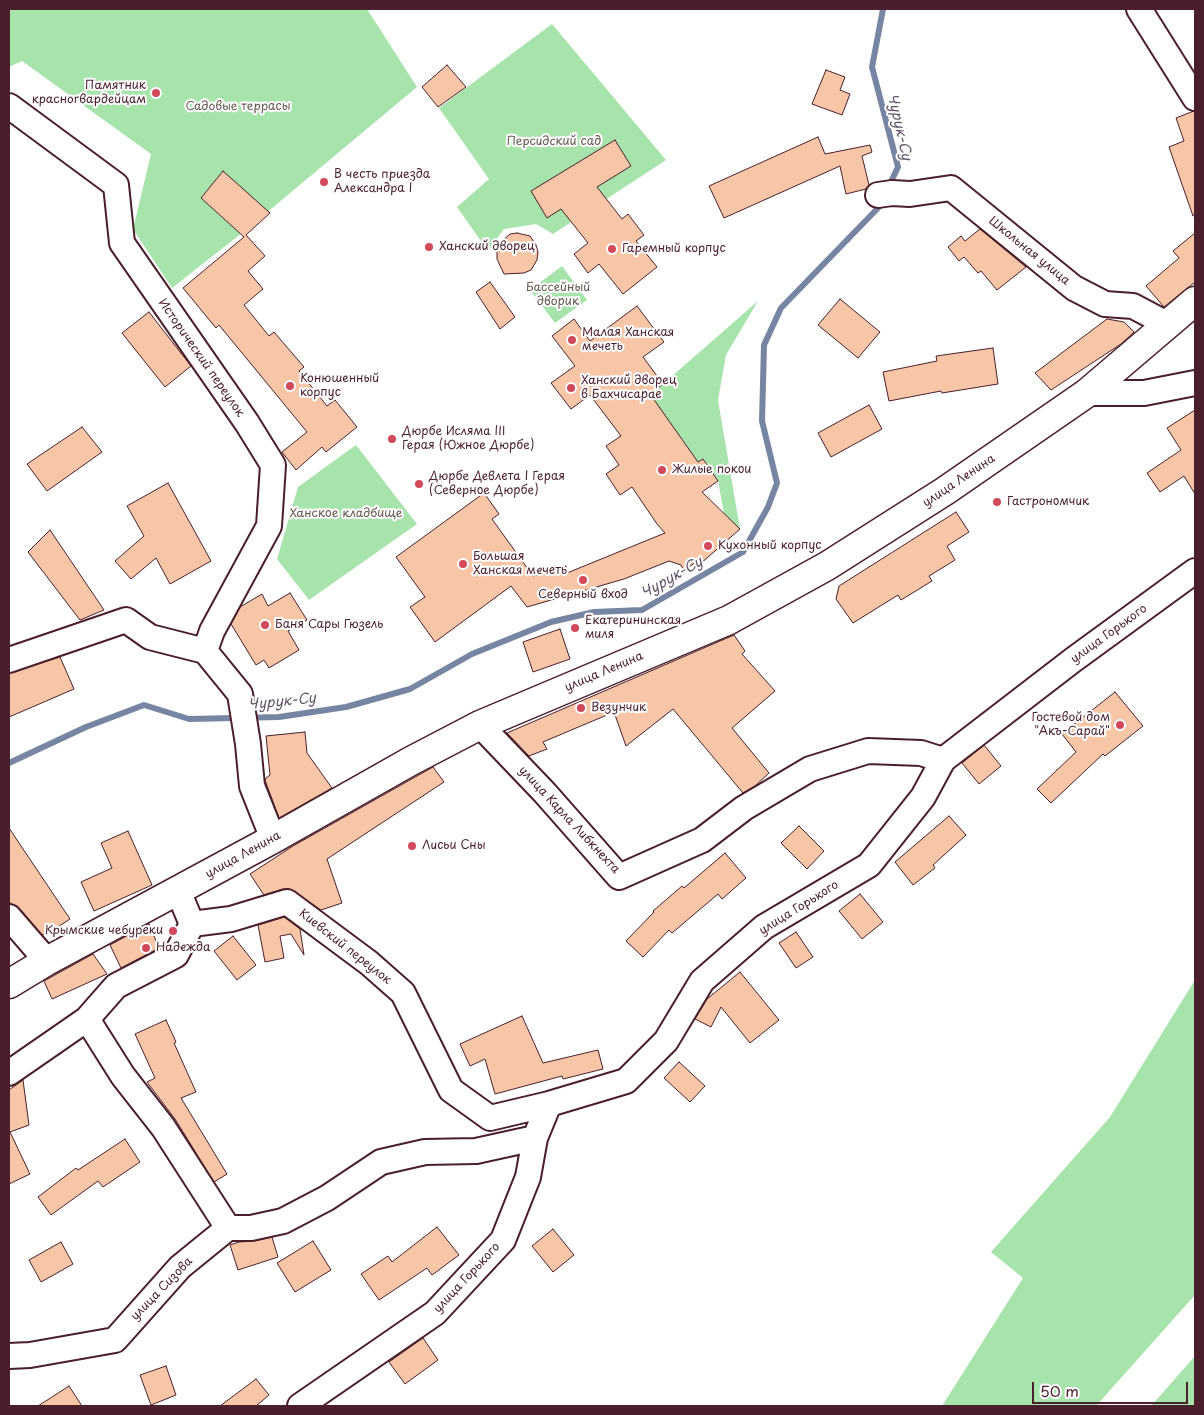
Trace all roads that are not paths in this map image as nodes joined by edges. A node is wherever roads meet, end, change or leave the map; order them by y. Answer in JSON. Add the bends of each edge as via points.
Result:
{"nodes":[{"id":1,"x":1139,"y":9,"type":"edge"},
{"id":2,"x":1195,"y":98,"type":"edge"},
{"id":3,"x":9,"y":106,"type":"edge"},
{"id":4,"x":885,"y":194,"type":"dead end"},
{"id":5,"x":1195,"y":301,"type":"edge"},
{"id":6,"x":1167,"y":324,"type":"junction"},
{"id":7,"x":1195,"y":384,"type":"edge"},
{"id":8,"x":1087,"y":393,"type":"junction"},
{"id":9,"x":1195,"y":571,"type":"edge"},
{"id":10,"x":205,"y":651,"type":"junction"},
{"id":11,"x":9,"y":660,"type":"edge"},
{"id":12,"x":480,"y":725,"type":"junction"},
{"id":13,"x":943,"y":760,"type":"junction"},
{"id":14,"x":273,"y":839,"type":"junction"},
{"id":15,"x":178,"y":890,"type":"junction"},
{"id":16,"x":9,"y":917,"type":"edge"},
{"id":17,"x":192,"y":924,"type":"junction"},
{"id":18,"x":47,"y":961,"type":"junction"},
{"id":19,"x":9,"y":984,"type":"edge"},
{"id":20,"x":87,"y":1019,"type":"junction"},
{"id":21,"x":9,"y":1073,"type":"edge"},
{"id":22,"x":549,"y":1104,"type":"junction"},
{"id":23,"x":535,"y":1138,"type":"junction"},
{"id":24,"x":228,"y":1228,"type":"junction"},
{"id":25,"x":9,"y":1356,"type":"edge"},
{"id":26,"x":300,"y":1406,"type":"edge"}],
"edges":[{"from":1,"to":2,"type":"street"},
{"from":3,"to":10,"type":"street","name":"Исторический переулок","via":[[116,185],[122,243],[273,464],[269,526],[212,631]]},
{"from":4,"to":6,"type":"street","name":"Школьная улица","via":[[951,188],[1074,288],[1105,304],[1133,306]]},
{"from":5,"to":6,"type":"main road","name":"улица Ленина"},
{"from":6,"to":8,"type":"main road","name":"улица Ленина"},
{"from":7,"to":8,"type":"street","via":[[1144,393]]},
{"from":8,"to":12,"type":"main road","name":"улица Ленина","via":[[945,491],[836,560],[738,615]]},
{"from":9,"to":13,"type":"street","name":"улица Горького"},
{"from":10,"to":11,"type":"street","via":[[150,637],[126,620]]},
{"from":10,"to":14,"type":"street","via":[[240,694],[252,786]]},
{"from":12,"to":13,"type":"street","name":"улица Карла Либкнехта","via":[[618,877],[702,840],[744,808],[810,769],[868,752],[921,753]]},
{"from":12,"to":14,"type":"main road","name":"улица Ленина"},
{"from":13,"to":22,"type":"street","name":"улица Горького","via":[[923,798],[869,865],[764,927],[702,982],[666,1041],[626,1081]]},
{"from":14,"to":15,"type":"main road","name":"улица Ленина"},
{"from":15,"to":17,"type":"street"},
{"from":15,"to":18,"type":"main road","name":"улица Ленина"},
{"from":16,"to":18,"type":"street"},
{"from":17,"to":20,"type":"street","via":[[176,955],[116,986]]},
{"from":17,"to":22,"type":"street","name":"Киевский переулок","via":[[232,919],[287,902],[369,963],[403,993],[451,1090],[490,1118]]},
{"from":18,"to":19,"type":"main road","name":"улица Ленина"},
{"from":20,"to":21,"type":"street"},
{"from":20,"to":24,"type":"street","via":[[123,1076],[163,1127]]},
{"from":22,"to":23,"type":"street","name":"улица Горького"},
{"from":23,"to":24,"type":"street","via":[[476,1151],[425,1152],[381,1162],[328,1198],[283,1221],[251,1228]]},
{"from":23,"to":26,"type":"street","name":"улица Горького","via":[[528,1177],[503,1240],[435,1313]]},
{"from":24,"to":25,"type":"street","name":"улица Сизова","via":[[180,1267],[115,1340]]}]}
